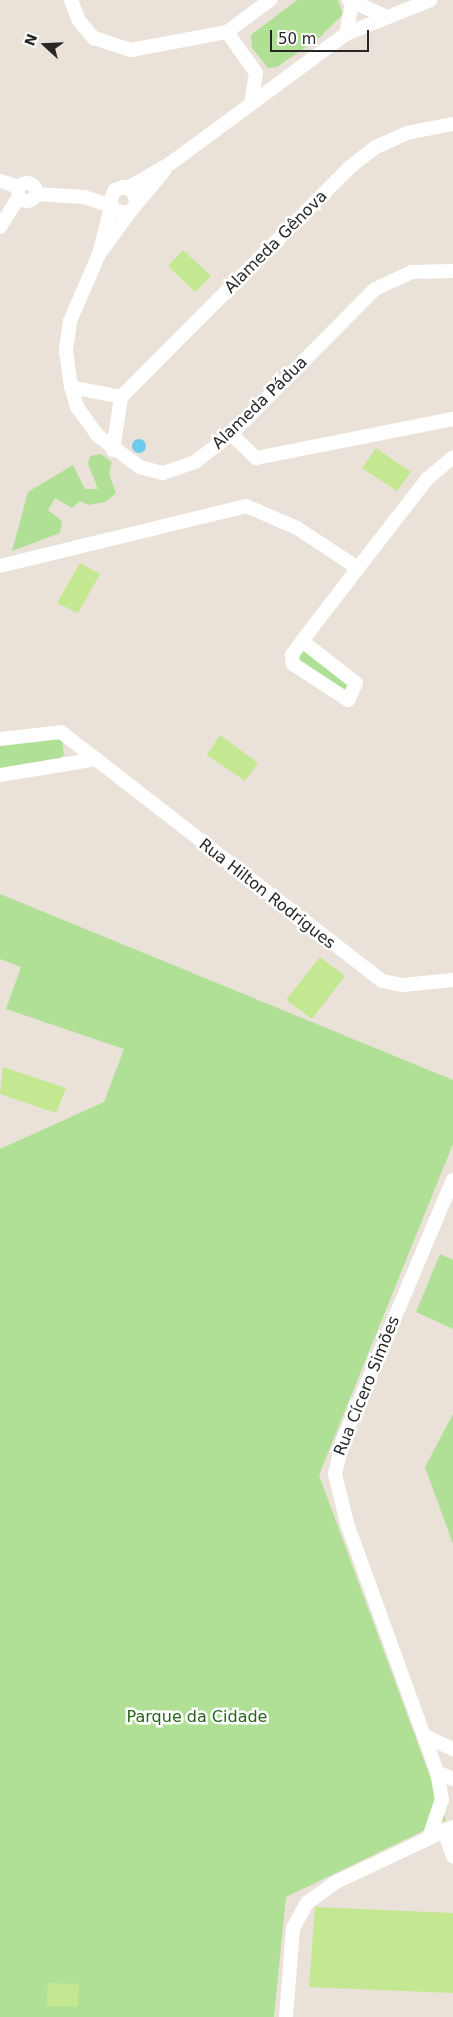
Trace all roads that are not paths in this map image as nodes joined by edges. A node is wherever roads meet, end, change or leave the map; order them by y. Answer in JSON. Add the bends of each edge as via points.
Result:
{"nodes":[{"id":1,"x":71,"y":0,"type":"edge"},
{"id":2,"x":270,"y":0,"type":"edge"},
{"id":3,"x":430,"y":0,"type":"edge"},
{"id":4,"x":350,"y":2,"type":"edge"},
{"id":5,"x":387,"y":17,"type":"junction"},
{"id":6,"x":227,"y":32,"type":"junction"},
{"id":7,"x":346,"y":34,"type":"junction"},
{"id":8,"x":256,"y":73,"type":"junction"},
{"id":9,"x":286,"y":78,"type":"junction"},
{"id":10,"x":250,"y":104,"type":"junction"},
{"id":11,"x":453,"y":124,"type":"edge"},
{"id":12,"x":171,"y":163,"type":"junction"},
{"id":13,"x":2,"y":182,"type":"edge"},
{"id":14,"x":123,"y":188,"type":"junction"},
{"id":15,"x":25,"y":193,"type":"junction"},
{"id":16,"x":84,"y":196,"type":"junction"},
{"id":17,"x":111,"y":207,"type":"junction"},
{"id":18,"x":133,"y":208,"type":"junction"},
{"id":19,"x":0,"y":227,"type":"edge"},
{"id":20,"x":99,"y":254,"type":"junction"},
{"id":21,"x":453,"y":271,"type":"edge"},
{"id":22,"x":71,"y":386,"type":"junction"},
{"id":23,"x":121,"y":397,"type":"junction"},
{"id":24,"x":453,"y":419,"type":"edge"},
{"id":25,"x":231,"y":434,"type":"junction"},
{"id":26,"x":113,"y":450,"type":"junction"},
{"id":27,"x":453,"y":457,"type":"edge"},
{"id":28,"x":0,"y":566,"type":"edge"},
{"id":29,"x":358,"y":568,"type":"junction"},
{"id":30,"x":302,"y":641,"type":"junction"},
{"id":31,"x":0,"y":739,"type":"edge"},
{"id":32,"x":97,"y":759,"type":"junction"},
{"id":33,"x":0,"y":775,"type":"edge"},
{"id":34,"x":453,"y":980,"type":"edge"},
{"id":35,"x":453,"y":1180,"type":"edge"},
{"id":36,"x":426,"y":1737,"type":"junction"},
{"id":37,"x":453,"y":1749,"type":"edge"},
{"id":38,"x":437,"y":1772,"type":"junction"},
{"id":39,"x":453,"y":1779,"type":"edge"},
{"id":40,"x":448,"y":1828,"type":"edge"},
{"id":41,"x":429,"y":1837,"type":"junction"},
{"id":42,"x":453,"y":1856,"type":"edge"},
{"id":43,"x":286,"y":2017,"type":"edge"}],
"edges":[{"from":1,"to":6,"type":"street","via":[[79,21],[94,38],[131,50]]},
{"from":2,"to":6,"type":"street"},
{"from":3,"to":5,"type":"street"},
{"from":4,"to":5,"type":"street"},
{"from":4,"to":7,"type":"street"},
{"from":5,"to":7,"type":"street"},
{"from":6,"to":8,"type":"street"},
{"from":7,"to":9,"type":"street"},
{"from":8,"to":9,"type":"street"},
{"from":8,"to":10,"type":"street"},
{"from":9,"to":10,"type":"street"},
{"from":10,"to":12,"type":"street"},
{"from":11,"to":23,"type":"street","name":"Alameda Gênova","via":[[407,133],[376,147],[350,167]]},
{"from":12,"to":14,"type":"street"},
{"from":12,"to":18,"type":"street","name":"Alameda Pádua"},
{"from":13,"to":15,"type":"street"},
{"from":14,"to":16,"type":"street"},
{"from":14,"to":17,"type":"street","name":"Alameda Pádua","via":[[110,197]]},
{"from":14,"to":18,"type":"street"},
{"from":15,"to":16,"type":"street"},
{"from":15,"to":19,"type":"street"},
{"from":16,"to":17,"type":"street"},
{"from":17,"to":18,"type":"street","via":[[119,214]]},
{"from":17,"to":20,"type":"street","name":"Alameda Pádua"},
{"from":18,"to":20,"type":"street","name":"Alameda Pádua"},
{"from":20,"to":22,"type":"street","name":"Alameda Pádua","via":[[68,333]]},
{"from":21,"to":25,"type":"street","name":"Alameda Pádua","via":[[412,272],[375,289]]},
{"from":22,"to":23,"type":"street"},
{"from":22,"to":26,"type":"street","name":"Alameda Pádua","via":[[87,424]]},
{"from":23,"to":26,"type":"street"},
{"from":24,"to":25,"type":"street","via":[[256,458]]},
{"from":25,"to":26,"type":"street","name":"Alameda Pádua","via":[[195,462],[163,473],[140,467]]},
{"from":27,"to":29,"type":"street","via":[[427,479]]},
{"from":28,"to":29,"type":"street","via":[[246,506],[298,528]]},
{"from":29,"to":30,"type":"street"},
{"from":30,"to":30,"type":"street","via":[[291,661],[348,700],[356,684]]},
{"from":31,"to":32,"type":"street","name":"Rua Hilton Rodrigues","via":[[54,730]]},
{"from":32,"to":33,"type":"street"},
{"from":32,"to":34,"type":"street","name":"Rua Hilton Rodrigues","via":[[382,981],[403,985]]},
{"from":35,"to":36,"type":"street","name":"Rua Cícero Simões","via":[[343,1440],[335,1474],[347,1523]]},
{"from":36,"to":37,"type":"street"},
{"from":36,"to":38,"type":"street","name":"Rua Cícero Simões"},
{"from":38,"to":39,"type":"street"},
{"from":38,"to":41,"type":"street","name":"Rua Cícero Simões","via":[[442,1800]]},
{"from":40,"to":41,"type":"street"},
{"from":40,"to":42,"type":"street"},
{"from":41,"to":43,"type":"street","via":[[320,1892],[298,1914],[291,1943]]}]}
